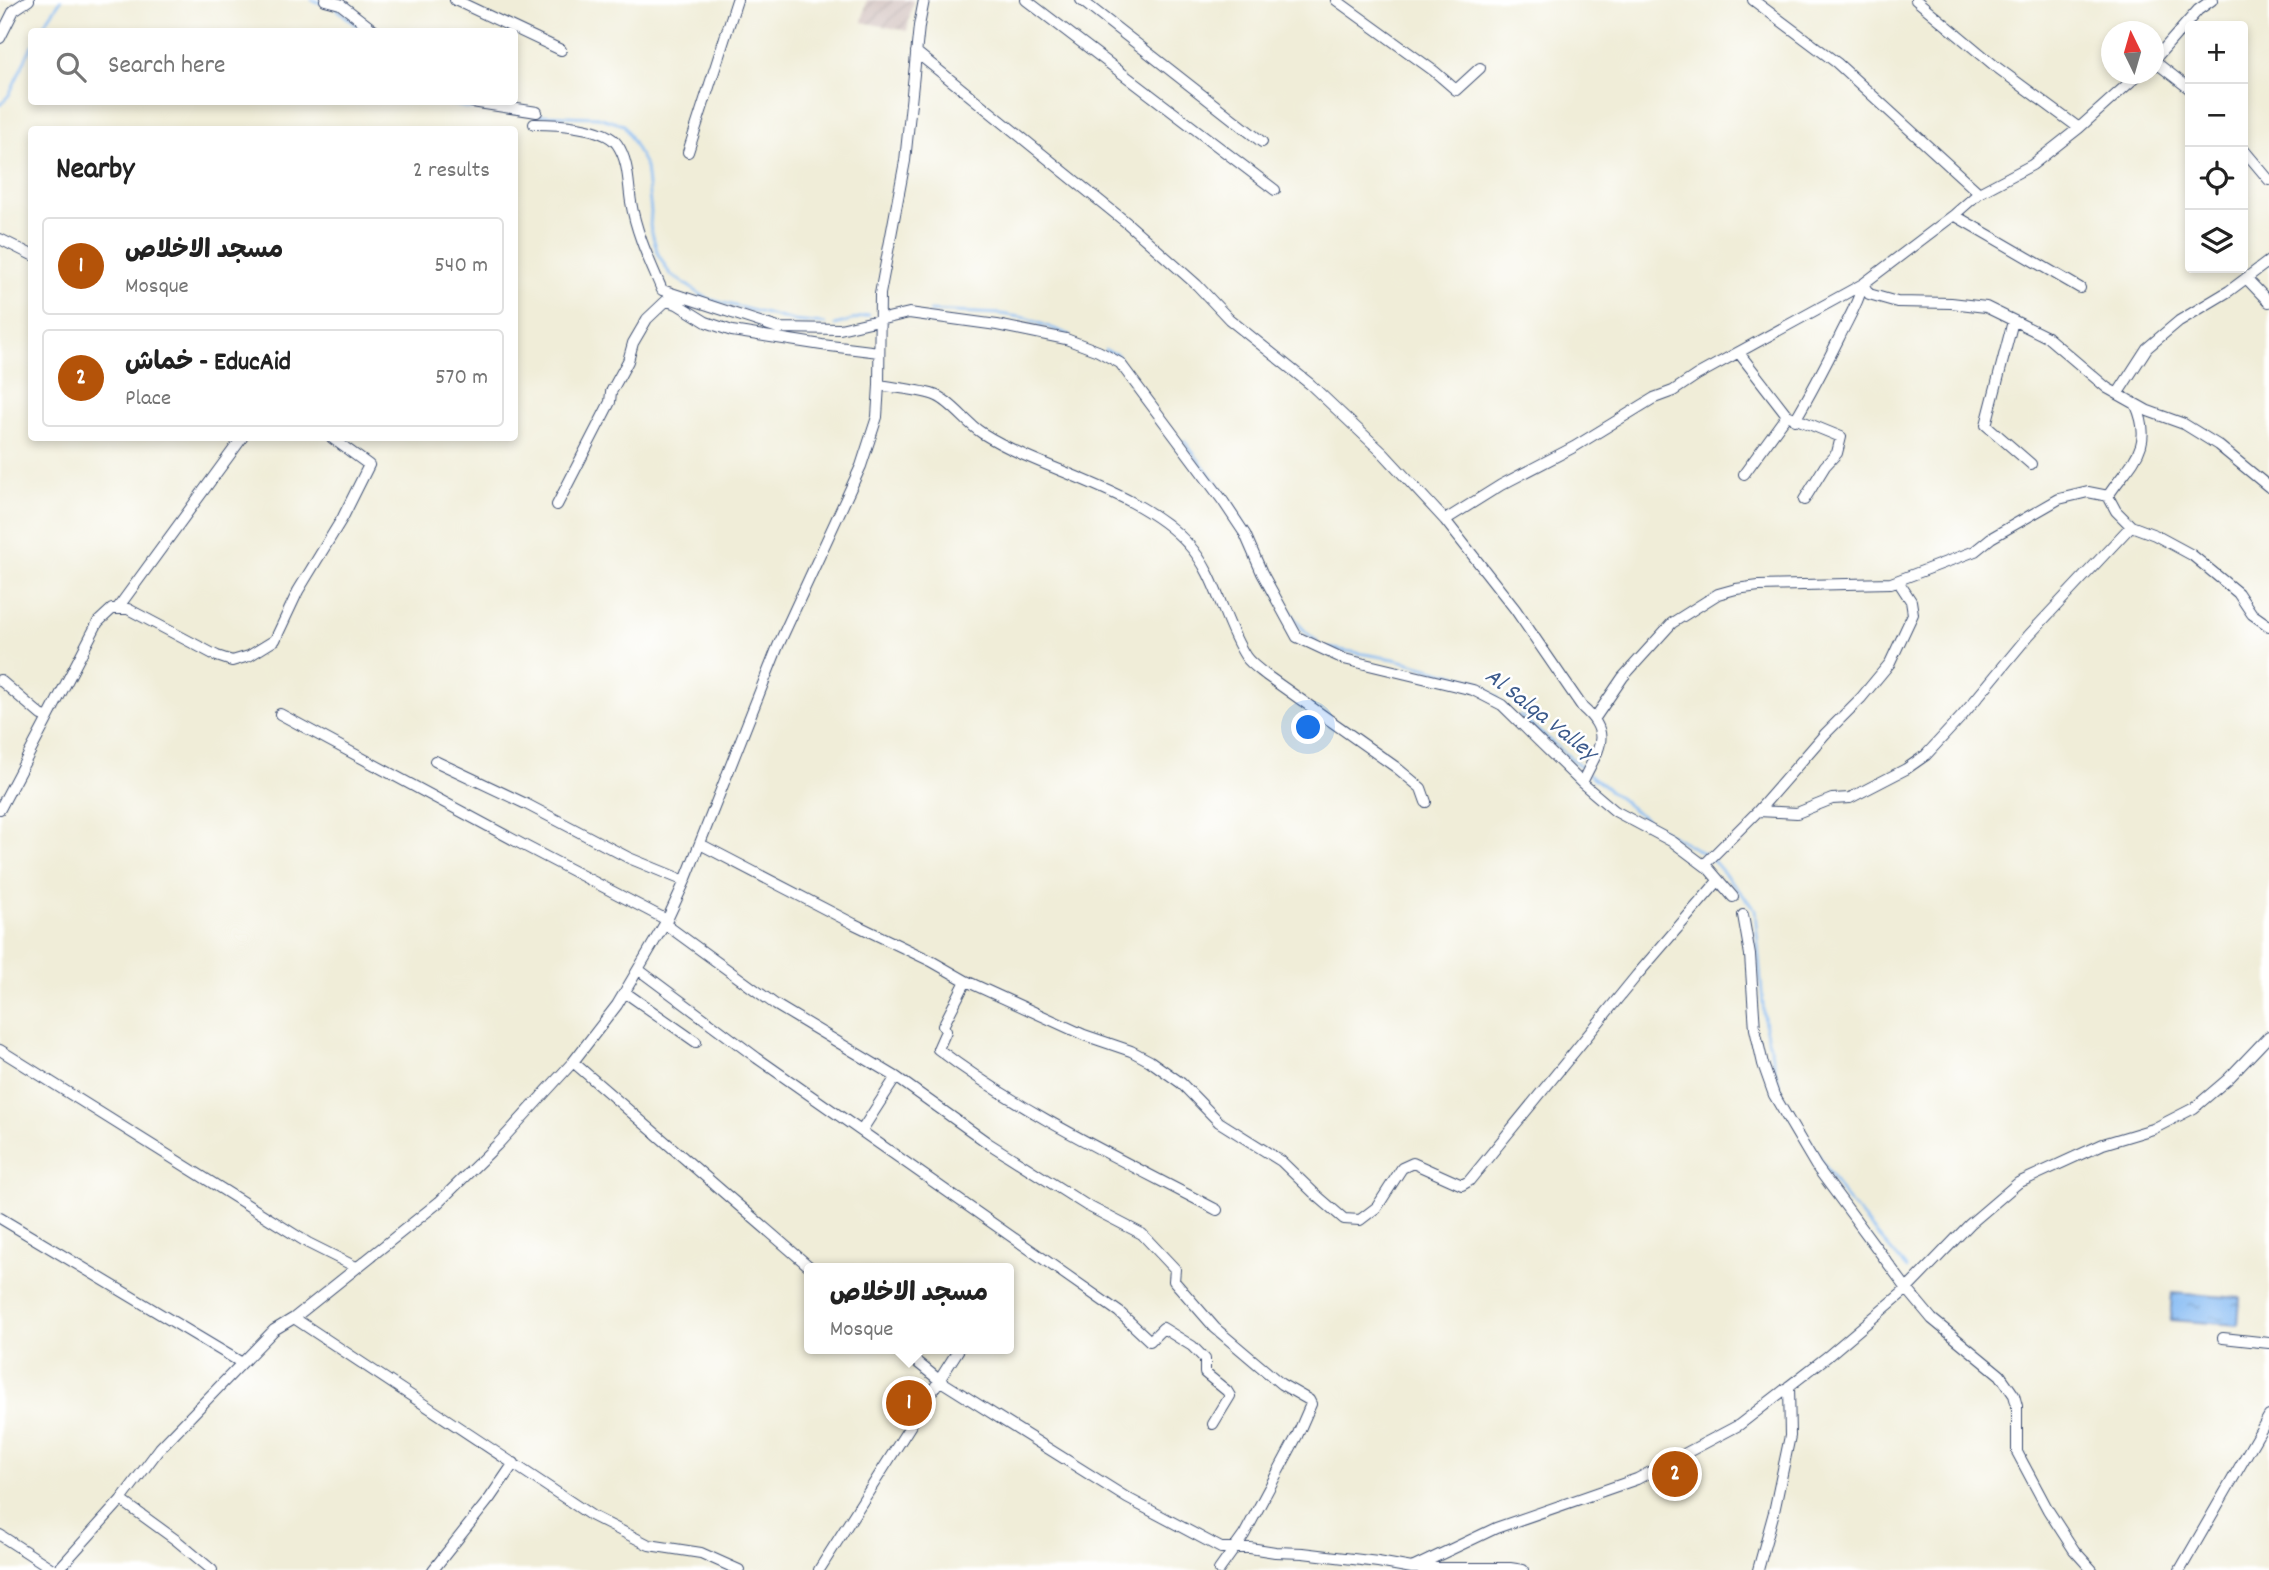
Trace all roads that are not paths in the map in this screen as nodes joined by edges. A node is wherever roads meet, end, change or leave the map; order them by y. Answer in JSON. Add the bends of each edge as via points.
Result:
{"nodes":[{"id":1,"x":29,"y":0,"type":"edge"},
{"id":2,"x":325,"y":0,"type":"edge"},
{"id":3,"x":455,"y":0,"type":"edge"},
{"id":4,"x":737,"y":0,"type":"edge"},
{"id":5,"x":924,"y":0,"type":"edge"},
{"id":6,"x":1026,"y":0,"type":"edge"},
{"id":7,"x":1081,"y":0,"type":"edge"},
{"id":8,"x":1336,"y":0,"type":"edge"},
{"id":9,"x":1754,"y":0,"type":"edge"},
{"id":10,"x":1916,"y":0,"type":"edge"},
{"id":11,"x":2212,"y":0,"type":"edge"},
{"id":12,"x":371,"y":28,"type":"edge"},
{"id":13,"x":514,"y":28,"type":"edge"},
{"id":14,"x":518,"y":30,"type":"edge"},
{"id":15,"x":0,"y":38,"type":"edge"},
{"id":16,"x":2164,"y":49,"type":"edge"},
{"id":17,"x":561,"y":50,"type":"dead end"},
{"id":18,"x":916,"y":52,"type":"junction"},
{"id":19,"x":1480,"y":68,"type":"dead end"},
{"id":20,"x":2164,"y":69,"type":"edge"},
{"id":21,"x":2128,"y":84,"type":"edge"},
{"id":22,"x":2185,"y":85,"type":"edge"},
{"id":23,"x":492,"y":105,"type":"edge"},
{"id":24,"x":537,"y":112,"type":"dead end"},
{"id":25,"x":534,"y":124,"type":"dead end"},
{"id":26,"x":2079,"y":128,"type":"junction"},
{"id":27,"x":1262,"y":142,"type":"dead end"},
{"id":28,"x":688,"y":152,"type":"dead end"},
{"id":29,"x":2248,"y":155,"type":"edge"},
{"id":30,"x":2269,"y":180,"type":"edge"},
{"id":31,"x":1275,"y":190,"type":"dead end"},
{"id":32,"x":1979,"y":193,"type":"junction"},
{"id":33,"x":1954,"y":215,"type":"junction"},
{"id":34,"x":0,"y":239,"type":"edge"},
{"id":35,"x":28,"y":253,"type":"edge"},
{"id":36,"x":2269,"y":261,"type":"edge"},
{"id":37,"x":2246,"y":278,"type":"junction"},
{"id":38,"x":1863,"y":284,"type":"junction"},
{"id":39,"x":2080,"y":288,"type":"dead end"},
{"id":40,"x":2269,"y":302,"type":"edge"},
{"id":41,"x":880,"y":318,"type":"junction"},
{"id":42,"x":2013,"y":321,"type":"junction"},
{"id":43,"x":879,"y":352,"type":"junction"},
{"id":44,"x":1738,"y":353,"type":"junction"},
{"id":45,"x":879,"y":385,"type":"junction"},
{"id":46,"x":2118,"y":393,"type":"junction"},
{"id":47,"x":2136,"y":405,"type":"junction"},
{"id":48,"x":1791,"y":417,"type":"junction"},
{"id":49,"x":241,"y":441,"type":"edge"},
{"id":50,"x":336,"y":441,"type":"edge"},
{"id":51,"x":2031,"y":464,"type":"dead end"},
{"id":52,"x":1744,"y":474,"type":"dead end"},
{"id":53,"x":2269,"y":487,"type":"edge"},
{"id":54,"x":2108,"y":496,"type":"junction"},
{"id":55,"x":1804,"y":500,"type":"dead end"},
{"id":56,"x":558,"y":505,"type":"dead end"},
{"id":57,"x":1445,"y":520,"type":"junction"},
{"id":58,"x":2131,"y":526,"type":"junction"},
{"id":59,"x":1898,"y":581,"type":"junction"},
{"id":60,"x":117,"y":609,"type":"junction"},
{"id":61,"x":2269,"y":626,"type":"edge"},
{"id":62,"x":0,"y":680,"type":"edge"},
{"id":63,"x":280,"y":714,"type":"dead end"},
{"id":64,"x":48,"y":718,"type":"junction"},
{"id":65,"x":1595,"y":718,"type":"junction"},
{"id":66,"x":435,"y":761,"type":"dead end"},
{"id":67,"x":1582,"y":783,"type":"junction"},
{"id":68,"x":1426,"y":802,"type":"dead end"},
{"id":69,"x":0,"y":809,"type":"edge"},
{"id":70,"x":1758,"y":811,"type":"junction"},
{"id":71,"x":699,"y":844,"type":"junction"},
{"id":72,"x":1704,"y":865,"type":"junction"},
{"id":73,"x":685,"y":881,"type":"junction"},
{"id":74,"x":1718,"y":881,"type":"junction"},
{"id":75,"x":1733,"y":897,"type":"dead end"},
{"id":76,"x":1743,"y":915,"type":"dead end"},
{"id":77,"x":666,"y":922,"type":"junction"},
{"id":78,"x":639,"y":971,"type":"junction"},
{"id":79,"x":966,"y":981,"type":"junction"},
{"id":80,"x":626,"y":993,"type":"junction"},
{"id":81,"x":2269,"y":1036,"type":"edge"},
{"id":82,"x":696,"y":1042,"type":"dead end"},
{"id":83,"x":0,"y":1050,"type":"edge"},
{"id":84,"x":573,"y":1062,"type":"junction"},
{"id":85,"x":895,"y":1077,"type":"junction"},
{"id":86,"x":862,"y":1130,"type":"junction"},
{"id":87,"x":1217,"y":1210,"type":"dead end"},
{"id":88,"x":0,"y":1218,"type":"edge"},
{"id":89,"x":805,"y":1263,"type":"edge"},
{"id":90,"x":356,"y":1267,"type":"junction"},
{"id":91,"x":1907,"y":1289,"type":"junction"},
{"id":92,"x":295,"y":1318,"type":"junction"},
{"id":93,"x":2223,"y":1338,"type":"dead end"},
{"id":94,"x":2269,"y":1343,"type":"edge"},
{"id":95,"x":907,"y":1354,"type":"edge"},
{"id":96,"x":956,"y":1354,"type":"edge"},
{"id":97,"x":242,"y":1363,"type":"junction"},
{"id":98,"x":939,"y":1380,"type":"junction"},
{"id":99,"x":1789,"y":1386,"type":"junction"},
{"id":100,"x":2269,"y":1416,"type":"edge"},
{"id":101,"x":1213,"y":1424,"type":"dead end"},
{"id":102,"x":514,"y":1463,"type":"junction"},
{"id":103,"x":121,"y":1500,"type":"junction"},
{"id":104,"x":0,"y":1535,"type":"edge"},
{"id":105,"x":1234,"y":1549,"type":"junction"},
{"id":106,"x":1412,"y":1569,"type":"edge"},
{"id":107,"x":56,"y":1570,"type":"edge"},
{"id":108,"x":212,"y":1570,"type":"edge"},
{"id":109,"x":433,"y":1570,"type":"edge"},
{"id":110,"x":739,"y":1570,"type":"edge"},
{"id":111,"x":819,"y":1570,"type":"edge"},
{"id":112,"x":1219,"y":1570,"type":"edge"},
{"id":113,"x":1483,"y":1570,"type":"edge"},
{"id":114,"x":1522,"y":1570,"type":"edge"},
{"id":115,"x":1758,"y":1570,"type":"edge"},
{"id":116,"x":2092,"y":1570,"type":"edge"},
{"id":117,"x":2180,"y":1570,"type":"edge"}],
"edges":[{"from":1,"to":15,"type":"street","via":[[14,10]]},
{"from":2,"to":12,"type":"street","via":[[340,4]]},
{"from":3,"to":13,"type":"street"},
{"from":4,"to":28,"type":"street"},
{"from":5,"to":18,"type":"street"},
{"from":6,"to":31,"type":"street"},
{"from":7,"to":27,"type":"street"},
{"from":8,"to":19,"type":"street","via":[[1456,90]]},
{"from":9,"to":32,"type":"street","via":[[1837,63]]},
{"from":10,"to":26,"type":"street"},
{"from":11,"to":16,"type":"street"},
{"from":14,"to":17,"type":"street"},
{"from":18,"to":41,"type":"street","via":[[905,161],[880,294]]},
{"from":18,"to":57,"type":"street","via":[[1127,223],[1229,319],[1310,384]]},
{"from":20,"to":22,"type":"street"},
{"from":21,"to":26,"type":"street"},
{"from":23,"to":24,"type":"street"},
{"from":25,"to":41,"type":"street","via":[[582,128],[617,144],[630,178],[631,203],[645,250],[662,290],[778,328],[840,329]]},
{"from":26,"to":32,"type":"street","via":[[2032,165]]},
{"from":29,"to":30,"type":"street"},
{"from":32,"to":33,"type":"street"},
{"from":33,"to":38,"type":"street"},
{"from":33,"to":39,"type":"street"},
{"from":34,"to":35,"type":"street"},
{"from":36,"to":37,"type":"street"},
{"from":37,"to":40,"type":"street"},
{"from":37,"to":46,"type":"street","via":[[2179,321],[2147,348]]},
{"from":38,"to":42,"type":"street","via":[[1870,294],[1897,302],[1972,304]]},
{"from":38,"to":44,"type":"street"},
{"from":38,"to":48,"type":"street","via":[[1831,357]]},
{"from":41,"to":43,"type":"street"},
{"from":41,"to":67,"type":"street","via":[[909,313],[997,325],[1066,339],[1120,363],[1245,534],[1297,637],[1344,659],[1474,690],[1502,705]]},
{"from":42,"to":46,"type":"street","via":[[2047,337]]},
{"from":42,"to":51,"type":"street","via":[[1986,425]]},
{"from":43,"to":45,"type":"street"},
{"from":43,"to":56,"type":"street","via":[[732,331],[666,301],[633,343],[610,402]]},
{"from":44,"to":48,"type":"street"},
{"from":44,"to":57,"type":"street"},
{"from":45,"to":68,"type":"street","via":[[938,396],[982,433],[1152,514],[1194,551],[1247,659],[1397,768],[1421,788]]},
{"from":45,"to":71,"type":"street","via":[[877,417],[861,466],[783,634]]},
{"from":46,"to":47,"type":"street"},
{"from":47,"to":53,"type":"street","via":[[2185,424]]},
{"from":47,"to":54,"type":"street","via":[[2144,423],[2138,456]]},
{"from":48,"to":52,"type":"street"},
{"from":48,"to":55,"type":"street","via":[[1841,437],[1837,453]]},
{"from":49,"to":60,"type":"street"},
{"from":50,"to":60,"type":"street","via":[[369,465],[275,640],[232,661],[128,609]]},
{"from":54,"to":58,"type":"street"},
{"from":54,"to":59,"type":"street","via":[[2088,492],[2059,499],[1975,551]]},
{"from":57,"to":65,"type":"street","via":[[1515,609],[1583,708]]},
{"from":58,"to":61,"type":"street","via":[[2192,555]]},
{"from":58,"to":70,"type":"street","via":[[1926,755],[1850,798],[1832,799],[1797,813]]},
{"from":59,"to":65,"type":"street","via":[[1759,586],[1718,594],[1672,623],[1623,677]]},
{"from":59,"to":70,"type":"street","via":[[1911,601],[1913,614],[1890,663]]},
{"from":60,"to":64,"type":"street","via":[[98,622]]},
{"from":62,"to":64,"type":"street"},
{"from":63,"to":77,"type":"street"},
{"from":64,"to":69,"type":"street"},
{"from":65,"to":67,"type":"street","via":[[1601,729],[1600,747]]},
{"from":66,"to":73,"type":"street"},
{"from":67,"to":72,"type":"street","via":[[1615,811],[1673,842]]},
{"from":70,"to":72,"type":"street"},
{"from":71,"to":73,"type":"street"},
{"from":71,"to":79,"type":"street"},
{"from":72,"to":74,"type":"street"},
{"from":73,"to":77,"type":"street"},
{"from":74,"to":75,"type":"street"},
{"from":74,"to":79,"type":"street","via":[[1469,1181],[1462,1185],[1413,1163],[1402,1168],[1377,1207],[1360,1220],[1344,1219],[1281,1161],[1219,1122],[1181,1083],[1150,1061]]},
{"from":76,"to":91,"type":"street","via":[[1755,1029],[1774,1095],[1816,1166]]},
{"from":77,"to":78,"type":"street"},
{"from":77,"to":85,"type":"street","via":[[776,1005]]},
{"from":78,"to":80,"type":"street"},
{"from":78,"to":86,"type":"street"},
{"from":79,"to":87,"type":"street","via":[[943,1026],[946,1031],[939,1049],[1041,1116]]},
{"from":80,"to":82,"type":"street"},
{"from":80,"to":84,"type":"street"},
{"from":81,"to":91,"type":"street","via":[[2194,1108],[2018,1183]]},
{"from":83,"to":90,"type":"street","via":[[308,1243]]},
{"from":84,"to":89,"type":"street"},
{"from":84,"to":90,"type":"street","via":[[439,1202]]},
{"from":85,"to":86,"type":"street"},
{"from":85,"to":105,"type":"street","via":[[988,1143],[1086,1205],[1142,1234],[1175,1269],[1174,1280],[1215,1328],[1281,1384],[1309,1400],[1297,1436]]},
{"from":86,"to":101,"type":"street","via":[[1119,1312],[1150,1341],[1163,1328],[1192,1346],[1205,1359],[1205,1373],[1230,1396]]},
{"from":88,"to":97,"type":"street"},
{"from":90,"to":92,"type":"street"},
{"from":91,"to":99,"type":"street"},
{"from":91,"to":116,"type":"street","via":[[1932,1319],[2000,1375],[2014,1395],[2017,1452],[2074,1550]]},
{"from":92,"to":97,"type":"street","via":[[274,1330]]},
{"from":92,"to":102,"type":"street"},
{"from":93,"to":94,"type":"street"},
{"from":95,"to":98,"type":"street"},
{"from":96,"to":98,"type":"street"},
{"from":97,"to":103,"type":"street","via":[[160,1448]]},
{"from":98,"to":105,"type":"street","via":[[1127,1498],[1221,1548]]},
{"from":98,"to":111,"type":"street"},
{"from":99,"to":106,"type":"street","via":[[1739,1425],[1637,1479],[1496,1528]]},
{"from":99,"to":115,"type":"street","via":[[1790,1436]]},
{"from":100,"to":117,"type":"street"},
{"from":102,"to":109,"type":"street"},
{"from":102,"to":110,"type":"street","via":[[592,1516],[649,1545],[701,1553]]},
{"from":103,"to":107,"type":"street"},
{"from":103,"to":108,"type":"street"},
{"from":104,"to":107,"type":"street"},
{"from":105,"to":106,"type":"street","via":[[1303,1553]]},
{"from":105,"to":112,"type":"street"},
{"from":106,"to":113,"type":"street"},
{"from":113,"to":114,"type":"street"}]}
